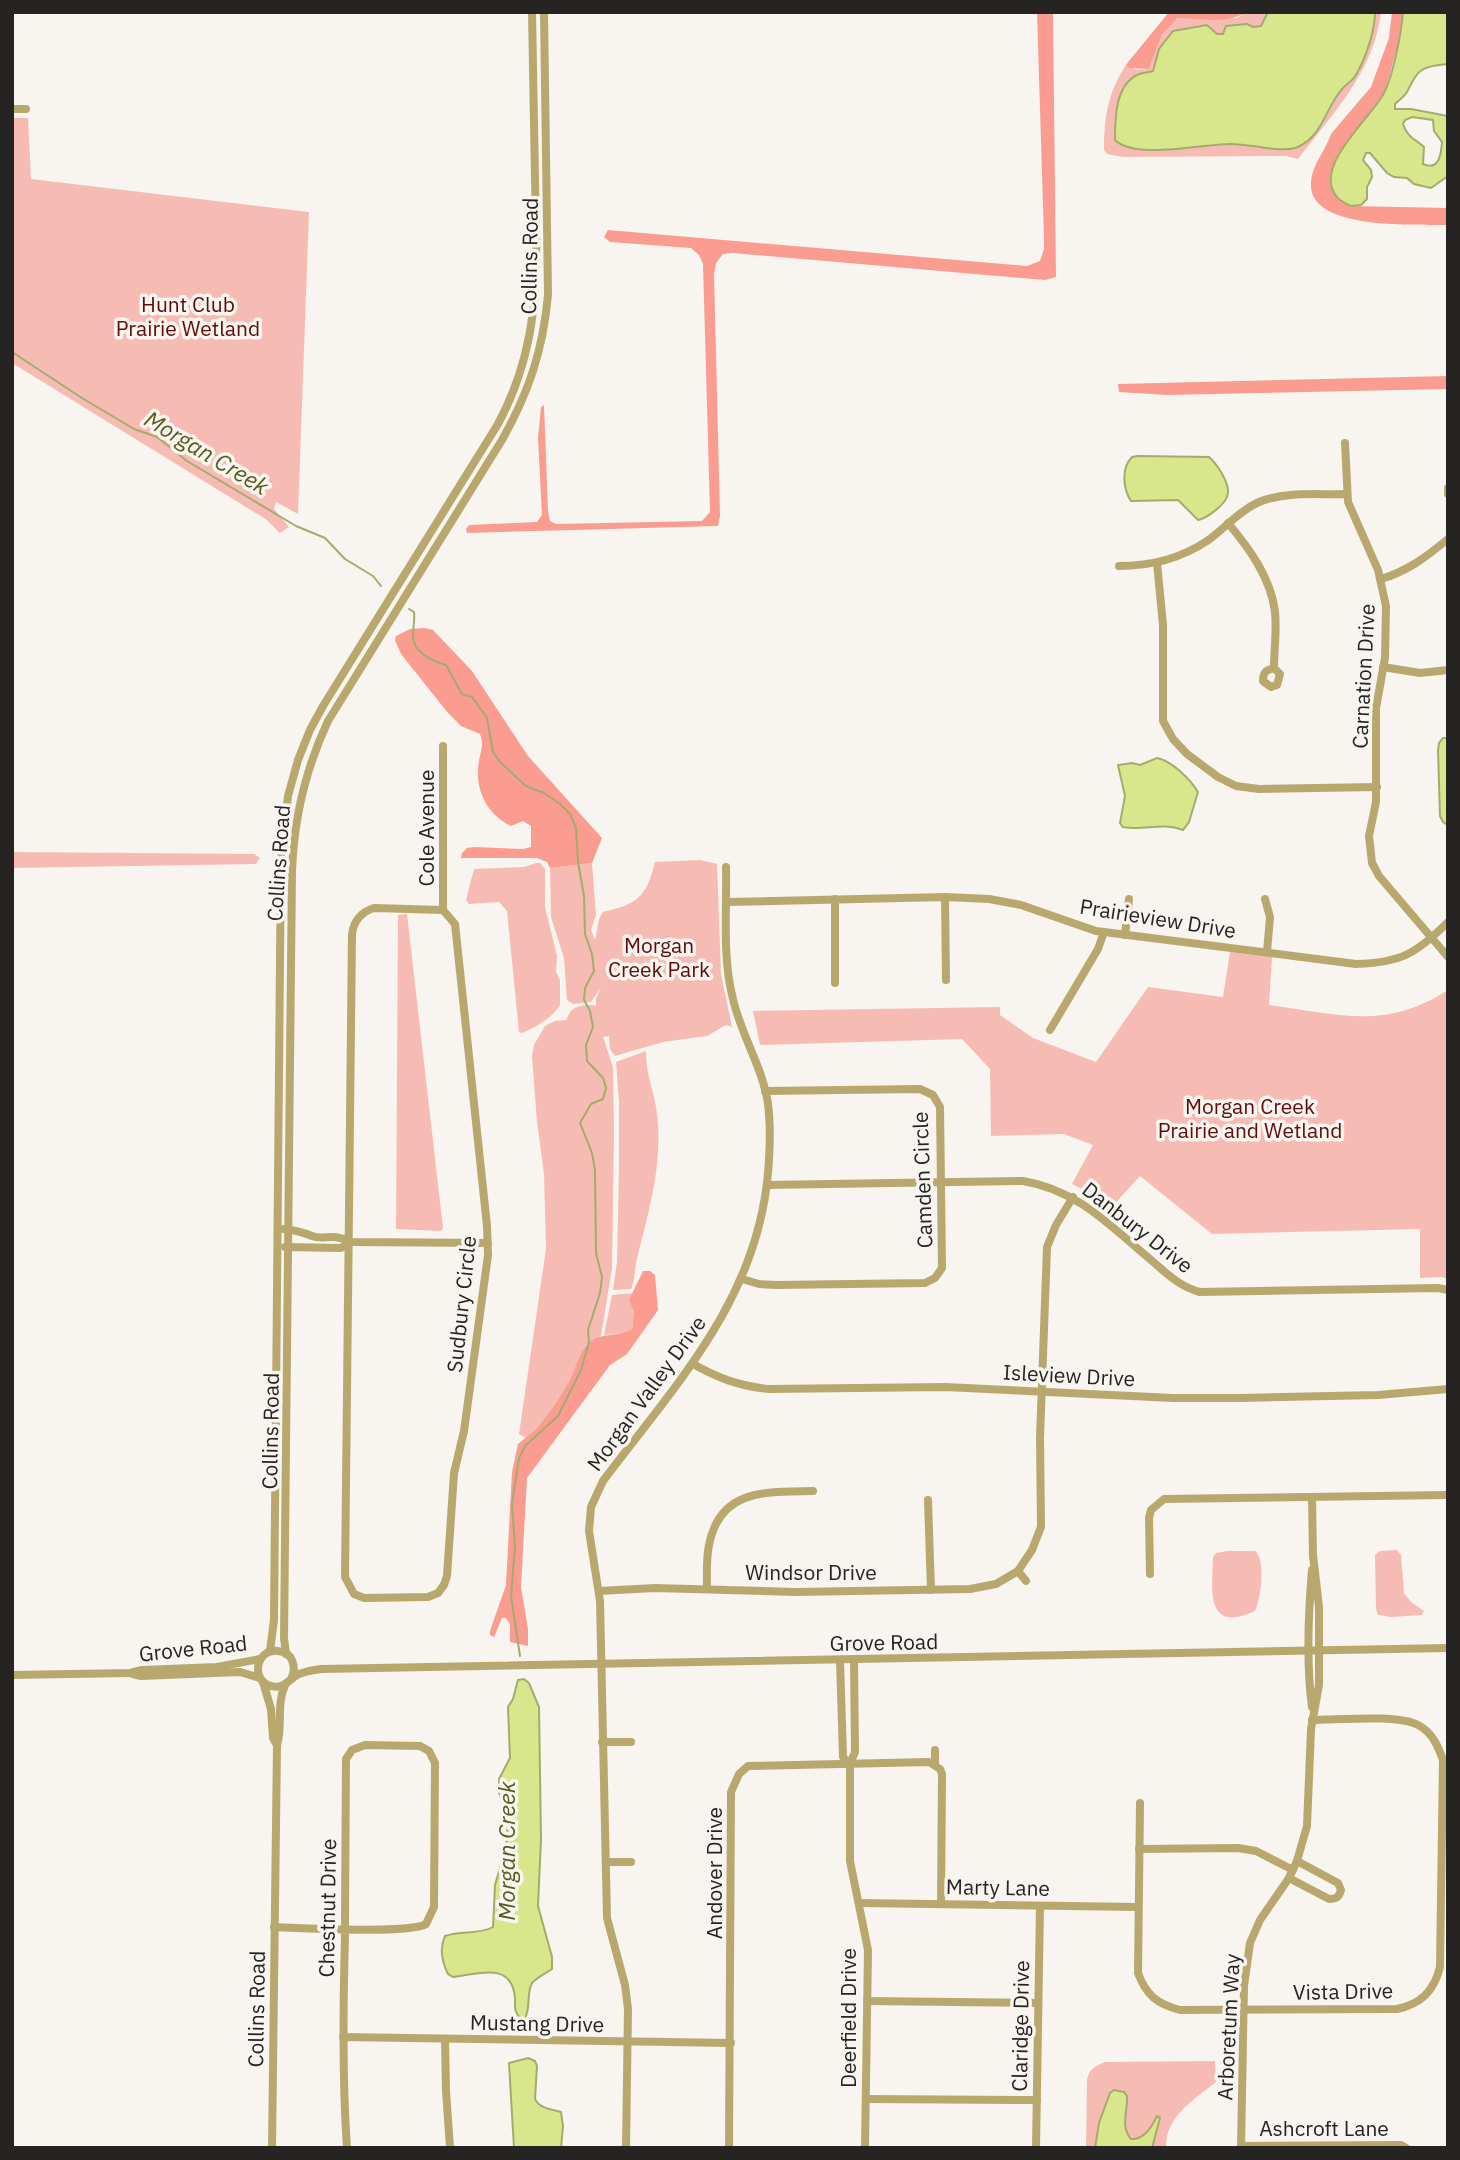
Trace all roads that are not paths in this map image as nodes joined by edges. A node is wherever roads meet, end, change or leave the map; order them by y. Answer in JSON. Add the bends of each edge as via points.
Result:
{"nodes":[{"id":1,"x":532,"y":12,"type":"edge"},
{"id":2,"x":544,"y":12,"type":"edge"},
{"id":3,"x":12,"y":109,"type":"edge"},
{"id":4,"x":26,"y":109,"type":"dead end"},
{"id":5,"x":1345,"y":443,"type":"dead end"},
{"id":6,"x":1448,"y":488,"type":"edge"},
{"id":7,"x":1346,"y":494,"type":"junction"},
{"id":8,"x":1448,"y":494,"type":"edge"},
{"id":9,"x":1228,"y":523,"type":"junction"},
{"id":10,"x":1448,"y":539,"type":"edge"},
{"id":11,"x":1157,"y":563,"type":"junction"},
{"id":12,"x":1119,"y":566,"type":"dead end"},
{"id":13,"x":1381,"y":579,"type":"junction"},
{"id":14,"x":1383,"y":667,"type":"junction"},
{"id":15,"x":1274,"y":668,"type":"dead end"},
{"id":16,"x":1448,"y":670,"type":"edge"},
{"id":17,"x":443,"y":746,"type":"dead end"},
{"id":18,"x":1377,"y":787,"type":"junction"},
{"id":19,"x":726,"y":867,"type":"dead end"},
{"id":20,"x":945,"y":897,"type":"junction"},
{"id":21,"x":835,"y":899,"type":"junction"},
{"id":22,"x":1129,"y":899,"type":"dead end"},
{"id":23,"x":1265,"y":899,"type":"dead end"},
{"id":24,"x":727,"y":902,"type":"junction"},
{"id":25,"x":443,"y":910,"type":"junction"},
{"id":26,"x":1448,"y":922,"type":"edge"},
{"id":27,"x":1104,"y":932,"type":"junction"},
{"id":28,"x":1125,"y":935,"type":"junction"},
{"id":29,"x":1432,"y":938,"type":"junction"},
{"id":30,"x":1267,"y":952,"type":"junction"},
{"id":31,"x":1448,"y":957,"type":"edge"},
{"id":32,"x":946,"y":980,"type":"dead end"},
{"id":33,"x":835,"y":983,"type":"dead end"},
{"id":34,"x":1050,"y":1030,"type":"dead end"},
{"id":35,"x":765,"y":1091,"type":"junction"},
{"id":36,"x":942,"y":1182,"type":"junction"},
{"id":37,"x":767,"y":1185,"type":"junction"},
{"id":38,"x":1073,"y":1197,"type":"junction"},
{"id":39,"x":277,"y":1229,"type":"junction"},
{"id":40,"x":289,"y":1230,"type":"junction"},
{"id":41,"x":350,"y":1242,"type":"junction"},
{"id":42,"x":488,"y":1243,"type":"junction"},
{"id":43,"x":277,"y":1247,"type":"junction"},
{"id":44,"x":289,"y":1247,"type":"junction"},
{"id":45,"x":742,"y":1279,"type":"junction"},
{"id":46,"x":1448,"y":1290,"type":"edge"},
{"id":47,"x":694,"y":1364,"type":"junction"},
{"id":48,"x":1448,"y":1389,"type":"edge"},
{"id":49,"x":1042,"y":1390,"type":"junction"},
{"id":50,"x":813,"y":1491,"type":"dead end"},
{"id":51,"x":1448,"y":1495,"type":"edge"},
{"id":52,"x":1312,"y":1497,"type":"junction"},
{"id":53,"x":928,"y":1500,"type":"dead end"},
{"id":54,"x":1313,"y":1555,"type":"junction"},
{"id":55,"x":1018,"y":1571,"type":"junction"},
{"id":56,"x":1150,"y":1574,"type":"dead end"},
{"id":57,"x":1026,"y":1581,"type":"dead end"},
{"id":58,"x":707,"y":1588,"type":"junction"},
{"id":59,"x":931,"y":1590,"type":"junction"},
{"id":60,"x":599,"y":1591,"type":"junction"},
{"id":61,"x":1448,"y":1648,"type":"edge"},
{"id":62,"x":270,"y":1651,"type":"junction"},
{"id":63,"x":1309,"y":1651,"type":"junction"},
{"id":64,"x":1320,"y":1651,"type":"junction"},
{"id":65,"x":289,"y":1657,"type":"junction"},
{"id":66,"x":260,"y":1659,"type":"junction"},
{"id":67,"x":841,"y":1660,"type":"junction"},
{"id":68,"x":854,"y":1660,"type":"junction"},
{"id":69,"x":601,"y":1665,"type":"junction"},
{"id":70,"x":321,"y":1669,"type":"junction"},
{"id":71,"x":130,"y":1673,"type":"junction"},
{"id":72,"x":12,"y":1675,"type":"edge"},
{"id":73,"x":261,"y":1680,"type":"junction"},
{"id":74,"x":288,"y":1682,"type":"junction"},
{"id":75,"x":1313,"y":1716,"type":"junction"},
{"id":76,"x":602,"y":1742,"type":"junction"},
{"id":77,"x":631,"y":1742,"type":"dead end"},
{"id":78,"x":437,"y":1743,"type":"dead end"},
{"id":79,"x":277,"y":1745,"type":"junction"},
{"id":80,"x":935,"y":1750,"type":"dead end"},
{"id":81,"x":429,"y":1751,"type":"junction"},
{"id":82,"x":850,"y":1764,"type":"junction"},
{"id":83,"x":935,"y":1764,"type":"junction"},
{"id":84,"x":1140,"y":1803,"type":"dead end"},
{"id":85,"x":1139,"y":1849,"type":"junction"},
{"id":86,"x":606,"y":1862,"type":"junction"},
{"id":87,"x":631,"y":1862,"type":"dead end"},
{"id":88,"x":1293,"y":1869,"type":"junction"},
{"id":89,"x":859,"y":1903,"type":"junction"},
{"id":90,"x":942,"y":1904,"type":"junction"},
{"id":91,"x":1040,"y":1906,"type":"junction"},
{"id":92,"x":1137,"y":1907,"type":"junction"},
{"id":93,"x":274,"y":1927,"type":"junction"},
{"id":94,"x":345,"y":1928,"type":"junction"},
{"id":95,"x":867,"y":2001,"type":"junction"},
{"id":96,"x":1038,"y":2003,"type":"junction"},
{"id":97,"x":1243,"y":2009,"type":"junction"},
{"id":98,"x":343,"y":2037,"type":"junction"},
{"id":99,"x":445,"y":2039,"type":"junction"},
{"id":100,"x":628,"y":2041,"type":"junction"},
{"id":101,"x":731,"y":2043,"type":"junction"},
{"id":102,"x":866,"y":2099,"type":"junction"},
{"id":103,"x":1037,"y":2100,"type":"junction"},
{"id":104,"x":1241,"y":2147,"type":"edge"},
{"id":105,"x":1341,"y":2147,"type":"edge"},
{"id":106,"x":272,"y":2148,"type":"edge"},
{"id":107,"x":347,"y":2148,"type":"edge"},
{"id":108,"x":450,"y":2148,"type":"edge"},
{"id":109,"x":626,"y":2148,"type":"edge"},
{"id":110,"x":729,"y":2148,"type":"edge"},
{"id":111,"x":865,"y":2148,"type":"edge"},
{"id":112,"x":1036,"y":2148,"type":"edge"},
{"id":113,"x":1406,"y":2148,"type":"edge"}],
"edges":[{"from":1,"to":39,"type":"street","name":"Collins Road","via":[[537,263],[534,317],[524,364],[498,424],[323,706],[298,760],[288,796],[281,851]]},
{"from":2,"to":40,"type":"street","name":"Collins Road","via":[[548,295],[533,375],[502,440],[328,721],[301,791],[292,871]]},
{"from":3,"to":4,"type":"street"},
{"from":5,"to":7,"type":"street","name":"Carnation Drive"},
{"from":6,"to":8,"type":"street"},
{"from":7,"to":9,"type":"street","via":[[1271,498]]},
{"from":7,"to":13,"type":"street","name":"Carnation Drive"},
{"from":9,"to":11,"type":"street","via":[[1207,541]]},
{"from":9,"to":15,"type":"street","via":[[1247,546],[1268,589],[1275,612]]},
{"from":10,"to":13,"type":"street","via":[[1405,571]]},
{"from":11,"to":12,"type":"street"},
{"from":11,"to":18,"type":"street","via":[[1163,620],[1163,721],[1187,754],[1236,786]]},
{"from":13,"to":14,"type":"street","name":"Carnation Drive","via":[[1387,612]]},
{"from":14,"to":16,"type":"street","via":[[1420,673]]},
{"from":14,"to":18,"type":"street","name":"Carnation Drive","via":[[1376,708]]},
{"from":17,"to":25,"type":"street","name":"Cole Avenue"},
{"from":18,"to":29,"type":"street","name":"Carnation Drive","via":[[1369,836],[1372,863]]},
{"from":19,"to":24,"type":"street","name":"Morgan Valley Drive"},
{"from":20,"to":21,"type":"street","name":"Prairieview Drive"},
{"from":20,"to":27,"type":"street","name":"Prairieview Drive","via":[[1004,901]]},
{"from":20,"to":32,"type":"street"},
{"from":21,"to":24,"type":"street","name":"Prairieview Drive"},
{"from":21,"to":33,"type":"street"},
{"from":22,"to":28,"type":"street"},
{"from":23,"to":30,"type":"street","via":[[1270,917]]},
{"from":24,"to":35,"type":"street","name":"Morgan Valley Drive","via":[[732,995]]},
{"from":25,"to":41,"type":"street","name":"Sudbury Circle","via":[[374,908],[353,925]]},
{"from":25,"to":42,"type":"street","name":"Sudbury Circle","via":[[453,920],[457,935]]},
{"from":26,"to":29,"type":"street","name":"Prairieview Drive"},
{"from":27,"to":28,"type":"street","name":"Prairieview Drive"},
{"from":27,"to":34,"type":"street"},
{"from":28,"to":30,"type":"street","name":"Prairieview Drive"},
{"from":29,"to":30,"type":"street","name":"Prairieview Drive","via":[[1398,959],[1377,963]]},
{"from":29,"to":31,"type":"street","name":"Carnation Drive"},
{"from":35,"to":36,"type":"street","name":"Camden Circle","via":[[920,1089],[933,1095],[940,1107]]},
{"from":35,"to":37,"type":"street","name":"Morgan Valley Drive","via":[[771,1131]]},
{"from":36,"to":37,"type":"street","name":"Danbury Drive"},
{"from":36,"to":38,"type":"street","name":"Danbury Drive","via":[[1023,1181]]},
{"from":36,"to":45,"type":"street","name":"Camden Circle","via":[[942,1268],[925,1283],[776,1285]]},
{"from":37,"to":45,"type":"street","name":"Morgan Valley Drive"},
{"from":38,"to":46,"type":"street","name":"Danbury Drive","via":[[1178,1282],[1200,1292]]},
{"from":38,"to":49,"type":"street","via":[[1047,1247]]},
{"from":39,"to":40,"type":"street"},
{"from":39,"to":43,"type":"street","name":"Collins Road"},
{"from":40,"to":41,"type":"street","via":[[340,1236]]},
{"from":40,"to":44,"type":"street","name":"Collins Road"},
{"from":41,"to":42,"type":"street"},
{"from":41,"to":42,"type":"street","name":"Sudbury Circle","via":[[345,1577],[354,1594],[364,1598],[428,1597],[438,1592],[447,1576],[454,1473],[464,1432]]},
{"from":41,"to":44,"type":"street","via":[[341,1248]]},
{"from":43,"to":44,"type":"street"},
{"from":43,"to":62,"type":"street","name":"Collins Road","via":[[274,1627]]},
{"from":44,"to":65,"type":"street","name":"Collins Road","via":[[284,1638]]},
{"from":45,"to":47,"type":"street","name":"Morgan Valley Drive"},
{"from":47,"to":49,"type":"street","name":"Isleview Drive","via":[[716,1378],[768,1389]]},
{"from":47,"to":60,"type":"street","name":"Morgan Valley Drive","via":[[596,1494],[589,1534]]},
{"from":48,"to":49,"type":"street","name":"Isleview Drive","via":[[1284,1398],[1173,1398]]},
{"from":49,"to":55,"type":"street","via":[[1041,1527]]},
{"from":50,"to":58,"type":"street","via":[[753,1493],[723,1512],[708,1546]]},
{"from":51,"to":52,"type":"street"},
{"from":52,"to":54,"type":"street","name":"Arboretum Way"},
{"from":52,"to":56,"type":"street","via":[[1164,1499],[1149,1518]]},
{"from":53,"to":59,"type":"street"},
{"from":54,"to":63,"type":"street","name":"Arboretum Way"},
{"from":54,"to":64,"type":"street","name":"Arboretum Way"},
{"from":55,"to":57,"type":"street"},
{"from":55,"to":59,"type":"street","name":"Windsor Drive","via":[[985,1588]]},
{"from":58,"to":59,"type":"street","name":"Windsor Drive"},
{"from":58,"to":60,"type":"street","name":"Windsor Drive"},
{"from":60,"to":69,"type":"street","name":"Morgan Valley Drive"},
{"from":61,"to":64,"type":"street","name":"Grove Road"},
{"from":62,"to":65,"type":"street"},
{"from":62,"to":66,"type":"street"},
{"from":63,"to":64,"type":"street","name":"Grove Road"},
{"from":63,"to":68,"type":"street","name":"Grove Road"},
{"from":63,"to":75,"type":"street","name":"Arboretum Way"},
{"from":64,"to":75,"type":"street","name":"Arboretum Way"},
{"from":65,"to":70,"type":"street","name":"Grove Road"},
{"from":65,"to":74,"type":"street","via":[[294,1672]]},
{"from":66,"to":71,"type":"street","name":"Grove Road","via":[[230,1666]]},
{"from":66,"to":73,"type":"street"},
{"from":67,"to":68,"type":"street","name":"Grove Road"},
{"from":67,"to":69,"type":"street","name":"Grove Road"},
{"from":67,"to":82,"type":"street","via":[[844,1757]]},
{"from":68,"to":82,"type":"street","via":[[855,1752]]},
{"from":69,"to":70,"type":"street","name":"Grove Road"},
{"from":69,"to":76,"type":"street","name":"Morgan Valley Drive"},
{"from":70,"to":74,"type":"street","name":"Grove Road"},
{"from":71,"to":72,"type":"street","name":"Grove Road"},
{"from":71,"to":73,"type":"street","name":"Grove Road","via":[[240,1672]]},
{"from":73,"to":74,"type":"street","via":[[273,1687]]},
{"from":73,"to":79,"type":"street","name":"Collins Road"},
{"from":74,"to":79,"type":"street","name":"Collins Road","via":[[280,1700]]},
{"from":75,"to":88,"type":"street","name":"Arboretum Way","via":[[1307,1826]]},
{"from":75,"to":97,"type":"street","name":"Vista Drive","via":[[1402,1720],[1431,1734],[1438,1746],[1443,1760],[1440,1966],[1431,1990],[1412,2006]]},
{"from":76,"to":77,"type":"street"},
{"from":76,"to":86,"type":"street","name":"Morgan Valley Drive"},
{"from":78,"to":81,"type":"street"},
{"from":79,"to":93,"type":"street","name":"Collins Road"},
{"from":80,"to":83,"type":"street"},
{"from":81,"to":94,"type":"street","via":[[435,1763],[432,1916],[415,1928]]},
{"from":81,"to":94,"type":"street","name":"Chestnut Drive","via":[[419,1746],[365,1745],[352,1750],[346,1759]]},
{"from":82,"to":83,"type":"street","name":"Andover Drive"},
{"from":82,"to":89,"type":"street","name":"Deerfield Drive","via":[[850,1861]]},
{"from":82,"to":101,"type":"street","name":"Andover Drive","via":[[748,1766],[734,1782]]},
{"from":83,"to":90,"type":"street","via":[[942,1774]]},
{"from":84,"to":85,"type":"street","name":"Vista Drive"},
{"from":85,"to":88,"type":"street","via":[[1238,1848],[1256,1851]]},
{"from":85,"to":92,"type":"street","name":"Vista Drive"},
{"from":86,"to":87,"type":"street"},
{"from":86,"to":100,"type":"street","name":"Morgan Valley Drive","via":[[607,1919],[626,1992]]},
{"from":88,"to":88,"type":"street","via":[[1329,1899],[1340,1896],[1338,1883]]},
{"from":88,"to":97,"type":"street","name":"Arboretum Way","via":[[1250,1943]]},
{"from":89,"to":90,"type":"street","name":"Marty Lane"},
{"from":89,"to":95,"type":"street","name":"Deerfield Drive","via":[[868,1950]]},
{"from":90,"to":91,"type":"street","name":"Marty Lane"},
{"from":91,"to":92,"type":"street","name":"Marty Lane"},
{"from":91,"to":96,"type":"street","name":"Claridge Drive"},
{"from":92,"to":97,"type":"street","name":"Vista Drive","via":[[1138,1973],[1153,1999],[1180,2010]]},
{"from":93,"to":94,"type":"street"},
{"from":93,"to":106,"type":"street","name":"Collins Road"},
{"from":94,"to":98,"type":"street","name":"Chestnut Drive"},
{"from":95,"to":96,"type":"street"},
{"from":95,"to":102,"type":"street","name":"Deerfield Drive"},
{"from":96,"to":103,"type":"street","name":"Claridge Drive"},
{"from":97,"to":104,"type":"street","name":"Arboretum Way"},
{"from":98,"to":99,"type":"street","name":"Mustang Drive"},
{"from":98,"to":107,"type":"street","name":"Chestnut Drive"},
{"from":99,"to":100,"type":"street","name":"Mustang Drive"},
{"from":99,"to":108,"type":"street"},
{"from":100,"to":101,"type":"street","name":"Mustang Drive"},
{"from":100,"to":109,"type":"street","name":"Morgan Valley Drive"},
{"from":101,"to":110,"type":"street","name":"Andover Drive"},
{"from":102,"to":103,"type":"street"},
{"from":102,"to":111,"type":"street","name":"Deerfield Drive"},
{"from":103,"to":112,"type":"street","name":"Claridge Drive"},
{"from":104,"to":105,"type":"street","name":"Ashcroft Lane"},
{"from":105,"to":113,"type":"street","name":"Ashcroft Lane"}]}
